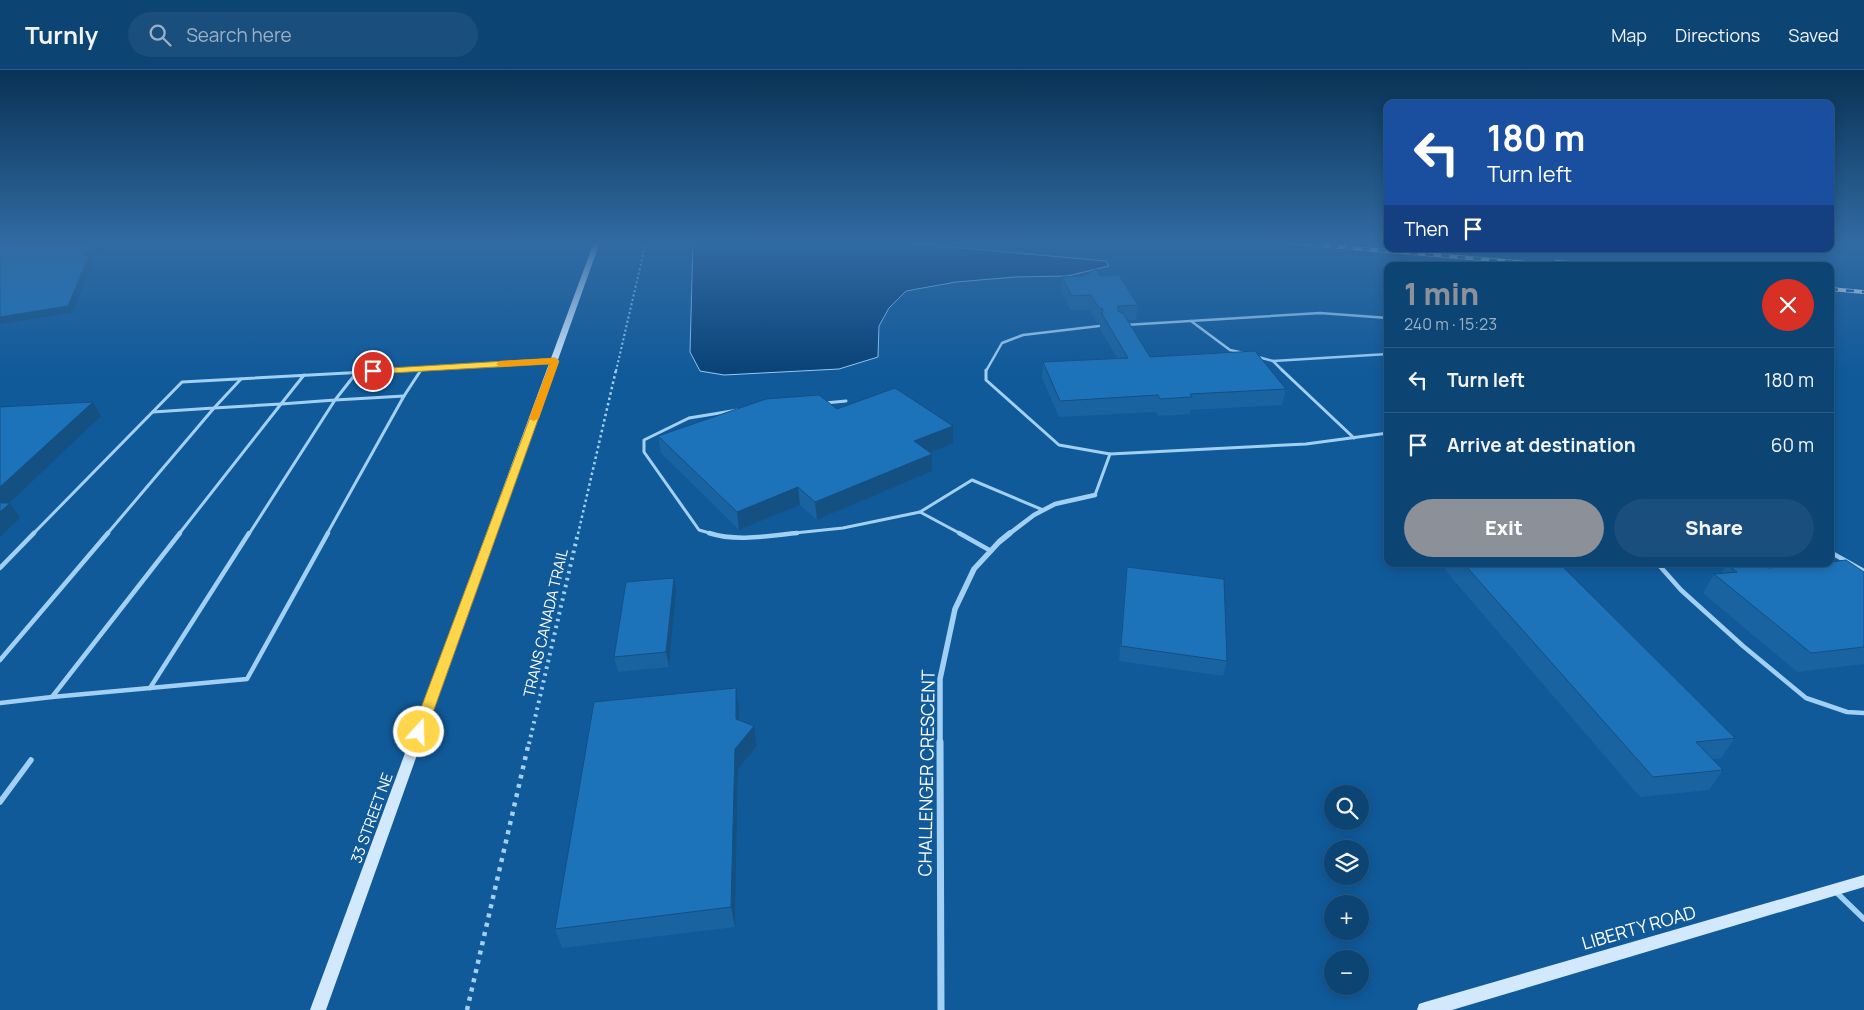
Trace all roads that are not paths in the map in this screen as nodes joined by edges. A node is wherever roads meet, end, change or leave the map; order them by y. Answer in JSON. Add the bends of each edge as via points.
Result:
{"nodes":[{"id":1,"x":581,"y":286,"type":"edge"},
{"id":2,"x":1384,"y":318,"type":"edge"},
{"id":3,"x":1190,"y":321,"type":"junction"},
{"id":4,"x":1119,"y":325,"type":"edge"},
{"id":5,"x":1099,"y":326,"type":"edge"},
{"id":6,"x":1247,"y":354,"type":"edge"},
{"id":7,"x":1384,"y":354,"type":"edge"},
{"id":8,"x":1256,"y":356,"type":"edge"},
{"id":9,"x":555,"y":361,"type":"junction"},
{"id":10,"x":1273,"y":361,"type":"junction"},
{"id":11,"x":422,"y":368,"type":"junction"},
{"id":12,"x":357,"y":372,"type":"junction"},
{"id":13,"x":304,"y":375,"type":"junction"},
{"id":14,"x":241,"y":379,"type":"junction"},
{"id":15,"x":404,"y":396,"type":"junction"},
{"id":16,"x":335,"y":400,"type":"junction"},
{"id":17,"x":846,"y":402,"type":"dead end"},
{"id":18,"x":281,"y":404,"type":"junction"},
{"id":19,"x":818,"y":404,"type":"edge"},
{"id":20,"x":214,"y":408,"type":"junction"},
{"id":21,"x":743,"y":409,"type":"edge"},
{"id":22,"x":152,"y":412,"type":"junction"},
{"id":23,"x":1384,"y":434,"type":"edge"},
{"id":24,"x":1354,"y":438,"type":"junction"},
{"id":25,"x":1110,"y":454,"type":"junction"},
{"id":26,"x":1095,"y":495,"type":"joint"},
{"id":27,"x":1043,"y":510,"type":"junction"},
{"id":28,"x":920,"y":512,"type":"junction"},
{"id":29,"x":991,"y":551,"type":"junction"},
{"id":30,"x":1834,"y":554,"type":"edge"},
{"id":31,"x":1661,"y":567,"type":"edge"},
{"id":32,"x":0,"y":568,"type":"edge"},
{"id":33,"x":1864,"y":571,"type":"edge"},
{"id":34,"x":0,"y":660,"type":"edge"},
{"id":35,"x":150,"y":688,"type":"junction"},
{"id":36,"x":52,"y":697,"type":"junction"},
{"id":37,"x":0,"y":703,"type":"edge"},
{"id":38,"x":1864,"y":713,"type":"edge"},
{"id":39,"x":31,"y":760,"type":"dead end"},
{"id":40,"x":0,"y":802,"type":"edge"},
{"id":41,"x":1864,"y":881,"type":"edge"},
{"id":42,"x":1834,"y":890,"type":"junction"},
{"id":43,"x":1864,"y":919,"type":"edge"},
{"id":44,"x":318,"y":1010,"type":"edge"},
{"id":45,"x":941,"y":1010,"type":"edge"},
{"id":46,"x":1425,"y":1010,"type":"edge"}],
"edges":[{"from":1,"to":9,"type":"street","name":"33 STREET NE"},
{"from":2,"to":3,"type":"lane","via":[[1320,313]]},
{"from":3,"to":4,"type":"lane"},
{"from":3,"to":6,"type":"lane","via":[[1230,350]]},
{"from":5,"to":25,"type":"lane","via":[[1022,336],[1002,344],[986,368],[986,380],[1059,445]]},
{"from":7,"to":10,"type":"lane"},
{"from":8,"to":10,"type":"lane"},
{"from":9,"to":11,"type":"lane"},
{"from":9,"to":44,"type":"street","name":"33 STREET NE"},
{"from":10,"to":24,"type":"lane"},
{"from":11,"to":12,"type":"lane"},
{"from":11,"to":15,"type":"lane"},
{"from":12,"to":13,"type":"lane"},
{"from":12,"to":16,"type":"lane"},
{"from":13,"to":14,"type":"lane"},
{"from":13,"to":18,"type":"lane"},
{"from":14,"to":20,"type":"lane"},
{"from":14,"to":22,"type":"lane","via":[[182,382]]},
{"from":15,"to":16,"type":"lane"},
{"from":15,"to":35,"type":"lane","via":[[247,679]]},
{"from":16,"to":18,"type":"lane"},
{"from":16,"to":35,"type":"lane"},
{"from":17,"to":19,"type":"lane"},
{"from":18,"to":20,"type":"lane"},
{"from":18,"to":36,"type":"lane"},
{"from":20,"to":22,"type":"lane"},
{"from":20,"to":34,"type":"lane"},
{"from":21,"to":28,"type":"lane","via":[[689,418],[644,440],[644,452],[699,530],[721,537],[762,537],[843,528]]},
{"from":22,"to":32,"type":"lane"},
{"from":23,"to":24,"type":"lane"},
{"from":24,"to":25,"type":"lane","via":[[1306,444]]},
{"from":25,"to":26,"type":"lane"},
{"from":26,"to":27,"type":"street","name":"CHALLENGER CRESCENT"},
{"from":27,"to":28,"type":"lane","via":[[972,480]]},
{"from":27,"to":29,"type":"street","name":"CHALLENGER CRESCENT"},
{"from":28,"to":29,"type":"lane"},
{"from":29,"to":45,"type":"street","name":"CHALLENGER CRESCENT","via":[[974,569],[955,609],[940,678]]},
{"from":30,"to":33,"type":"lane"},
{"from":31,"to":38,"type":"lane","via":[[1742,646],[1806,698],[1847,712]]},
{"from":35,"to":36,"type":"lane"},
{"from":36,"to":37,"type":"lane"},
{"from":39,"to":40,"type":"lane"},
{"from":41,"to":42,"type":"street","name":"LIBERTY ROAD"},
{"from":42,"to":43,"type":"lane"},
{"from":42,"to":46,"type":"street","name":"LIBERTY ROAD"}]}
